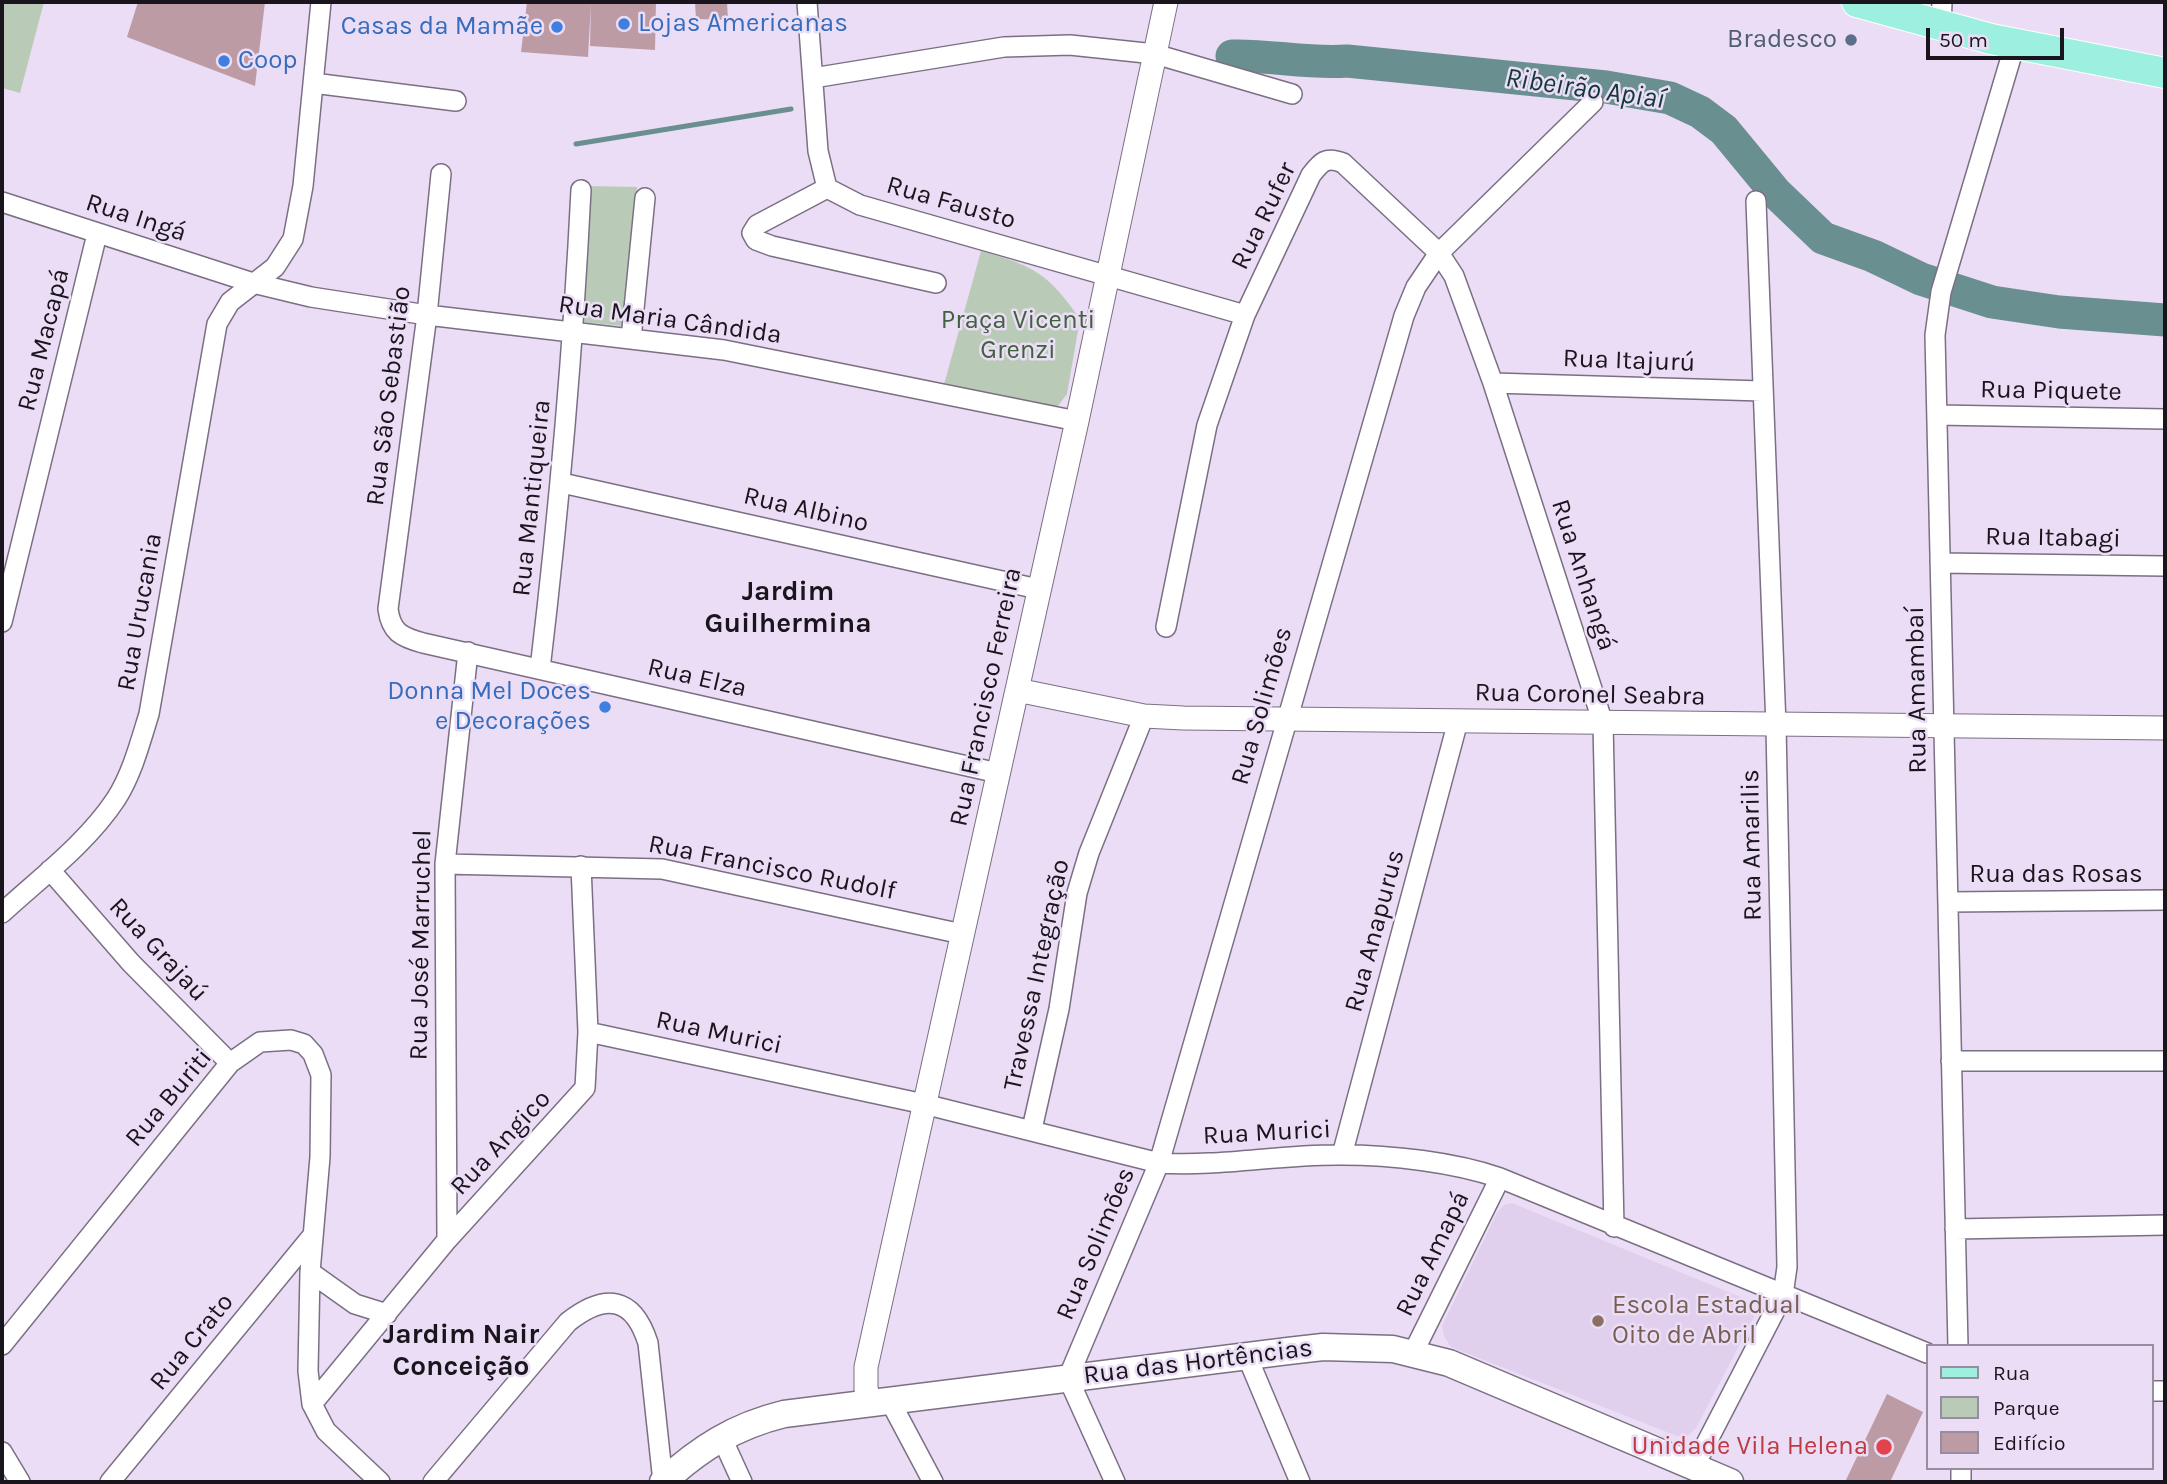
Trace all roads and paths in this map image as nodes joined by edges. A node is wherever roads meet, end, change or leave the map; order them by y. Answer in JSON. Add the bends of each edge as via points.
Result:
{"nodes":[{"id":1,"x":321,"y":2,"type":"edge"},
{"id":2,"x":807,"y":2,"type":"edge"},
{"id":3,"x":1166,"y":2,"type":"edge"},
{"id":4,"x":1857,"y":2,"type":"edge"},
{"id":5,"x":1941,"y":14,"type":"edge"},
{"id":6,"x":2015,"y":44,"type":"junction"},
{"id":7,"x":1155,"y":54,"type":"junction"},
{"id":8,"x":2165,"y":73,"type":"edge"},
{"id":9,"x":813,"y":78,"type":"junction"},
{"id":10,"x":313,"y":83,"type":"junction"},
{"id":11,"x":1292,"y":94,"type":"dead end"},
{"id":12,"x":456,"y":101,"type":"dead end"},
{"id":13,"x":1593,"y":102,"type":"dead end"},
{"id":14,"x":1343,"y":163,"type":"joint"},
{"id":15,"x":441,"y":174,"type":"dead end"},
{"id":16,"x":827,"y":188,"type":"junction"},
{"id":17,"x":581,"y":190,"type":"dead end"},
{"id":18,"x":645,"y":198,"type":"dead end"},
{"id":19,"x":1756,"y":201,"type":"dead end"},
{"id":20,"x":2,"y":202,"type":"edge"},
{"id":21,"x":97,"y":233,"type":"junction"},
{"id":22,"x":1439,"y":253,"type":"junction"},
{"id":23,"x":1107,"y":276,"type":"junction"},
{"id":24,"x":253,"y":283,"type":"junction"},
{"id":25,"x":936,"y":283,"type":"dead end"},
{"id":26,"x":427,"y":315,"type":"junction"},
{"id":27,"x":1245,"y":315,"type":"junction"},
{"id":28,"x":574,"y":332,"type":"junction"},
{"id":29,"x":631,"y":339,"type":"junction"},
{"id":30,"x":1493,"y":383,"type":"junction"},
{"id":31,"x":1762,"y":391,"type":"junction"},
{"id":32,"x":1937,"y":415,"type":"junction"},
{"id":33,"x":2165,"y":419,"type":"edge"},
{"id":34,"x":1077,"y":421,"type":"junction"},
{"id":35,"x":562,"y":483,"type":"junction"},
{"id":36,"x":1940,"y":563,"type":"junction"},
{"id":37,"x":2165,"y":566,"type":"edge"},
{"id":38,"x":1038,"y":589,"type":"junction"},
{"id":39,"x":2,"y":622,"type":"edge"},
{"id":40,"x":390,"y":625,"type":"joint"},
{"id":41,"x":1166,"y":627,"type":"dead end"},
{"id":42,"x":468,"y":652,"type":"junction"},
{"id":43,"x":540,"y":669,"type":"junction"},
{"id":44,"x":1017,"y":690,"type":"junction"},
{"id":45,"x":1144,"y":716,"type":"junction"},
{"id":46,"x":1285,"y":720,"type":"junction"},
{"id":47,"x":1458,"y":721,"type":"junction"},
{"id":48,"x":1603,"y":723,"type":"junction"},
{"id":49,"x":1776,"y":726,"type":"junction"},
{"id":50,"x":1944,"y":727,"type":"junction"},
{"id":51,"x":2165,"y":728,"type":"edge"},
{"id":52,"x":998,"y":773,"type":"junction"},
{"id":53,"x":445,"y":864,"type":"junction"},
{"id":54,"x":581,"y":866,"type":"junction"},
{"id":55,"x":50,"y":870,"type":"junction"},
{"id":56,"x":2165,"y":900,"type":"edge"},
{"id":57,"x":1948,"y":902,"type":"junction"},
{"id":58,"x":2,"y":913,"type":"edge"},
{"id":59,"x":962,"y":934,"type":"junction"},
{"id":60,"x":588,"y":1032,"type":"junction"},
{"id":61,"x":1951,"y":1061,"type":"junction"},
{"id":62,"x":2165,"y":1061,"type":"edge"},
{"id":63,"x":230,"y":1063,"type":"junction"},
{"id":64,"x":924,"y":1104,"type":"junction"},
{"id":65,"x":1032,"y":1129,"type":"junction"},
{"id":66,"x":1342,"y":1155,"type":"junction"},
{"id":67,"x":1159,"y":1163,"type":"junction"},
{"id":68,"x":1500,"y":1178,"type":"junction"},
{"id":69,"x":2165,"y":1225,"type":"edge"},
{"id":70,"x":1614,"y":1227,"type":"junction"},
{"id":71,"x":1955,"y":1229,"type":"junction"},
{"id":72,"x":313,"y":1235,"type":"junction"},
{"id":73,"x":447,"y":1240,"type":"junction"},
{"id":74,"x":310,"y":1272,"type":"junction"},
{"id":75,"x":1783,"y":1295,"type":"junction"},
{"id":76,"x":387,"y":1314,"type":"junction"},
{"id":77,"x":1958,"y":1344,"type":"edge"},
{"id":78,"x":2,"y":1345,"type":"edge"},
{"id":79,"x":1413,"y":1353,"type":"junction"},
{"id":80,"x":1926,"y":1353,"type":"edge"},
{"id":81,"x":1247,"y":1356,"type":"junction"},
{"id":82,"x":1068,"y":1378,"type":"junction"},
{"id":83,"x":881,"y":1402,"type":"junction"},
{"id":84,"x":312,"y":1404,"type":"junction"},
{"id":85,"x":721,"y":1436,"type":"junction"},
{"id":86,"x":2,"y":1452,"type":"edge"},
{"id":87,"x":1694,"y":1467,"type":"junction"},
{"id":88,"x":118,"y":1478,"type":"edge"},
{"id":89,"x":20,"y":1482,"type":"edge"},
{"id":90,"x":380,"y":1482,"type":"edge"},
{"id":91,"x":433,"y":1482,"type":"edge"},
{"id":92,"x":663,"y":1482,"type":"edge"},
{"id":93,"x":742,"y":1482,"type":"edge"},
{"id":94,"x":933,"y":1482,"type":"edge"},
{"id":95,"x":1115,"y":1482,"type":"edge"},
{"id":96,"x":1300,"y":1482,"type":"edge"},
{"id":97,"x":1730,"y":1482,"type":"edge"}],
"edges":[{"from":1,"to":10,"type":"street","name":"Rua Urucania"},
{"from":2,"to":9,"type":"street"},
{"from":3,"to":7,"type":"street","name":"Rua Francisco Ferreira"},
{"from":4,"to":5,"type":"main road"},
{"from":5,"to":6,"type":"main road"},
{"from":6,"to":8,"type":"main road"},
{"from":6,"to":32,"type":"street","name":"Rua Amambaí","via":[[1943,286],[1935,335]]},
{"from":7,"to":9,"type":"street","via":[[1070,45],[1004,47]]},
{"from":7,"to":11,"type":"street"},
{"from":7,"to":23,"type":"street","name":"Rua Francisco Ferreira"},
{"from":9,"to":16,"type":"street","via":[[818,151]]},
{"from":10,"to":12,"type":"street"},
{"from":10,"to":24,"type":"street","name":"Rua Urucania","via":[[293,239],[275,267]]},
{"from":13,"to":22,"type":"street","name":"Rua Solimões"},
{"from":14,"to":22,"type":"street","name":"Rua Anhangá"},
{"from":14,"to":27,"type":"street","name":"Rua Rufer","via":[[1332,158],[1322,161],[1311,175]]},
{"from":15,"to":26,"type":"street","name":"Rua São Sebastião"},
{"from":16,"to":23,"type":"street","name":"Rua Fausto","via":[[860,205]]},
{"from":16,"to":25,"type":"street","via":[[757,225],[752,233],[756,240]]},
{"from":17,"to":28,"type":"street","name":"Rua Mantiqueira"},
{"from":18,"to":29,"type":"street"},
{"from":19,"to":31,"type":"street","name":"Rua Amarilis"},
{"from":20,"to":21,"type":"street","name":"Rua Ingá"},
{"from":21,"to":24,"type":"street","name":"Rua Ingá"},
{"from":21,"to":39,"type":"street","name":"Rua Macapá"},
{"from":22,"to":30,"type":"street","name":"Rua Anhangá","via":[[1454,276]]},
{"from":22,"to":46,"type":"street","name":"Rua Solimões","via":[[1416,287],[1404,316]]},
{"from":23,"to":27,"type":"street","name":"Rua Fausto"},
{"from":23,"to":34,"type":"street","name":"Rua Francisco Ferreira"},
{"from":24,"to":26,"type":"street","name":"Rua Maria Cândida"},
{"from":24,"to":55,"type":"street","name":"Rua Urucania","via":[[230,302],[217,324],[149,714],[131,769],[116,799]]},
{"from":26,"to":28,"type":"street","name":"Rua Maria Cândida"},
{"from":26,"to":40,"type":"street","name":"Rua São Sebastião","via":[[388,609]]},
{"from":27,"to":41,"type":"street","via":[[1207,425]]},
{"from":28,"to":29,"type":"street","name":"Rua Maria Cândida"},
{"from":28,"to":35,"type":"street","name":"Rua Mantiqueira"},
{"from":29,"to":34,"type":"street","name":"Rua Maria Cândida","via":[[724,350]]},
{"from":30,"to":31,"type":"street","name":"Rua Itajurú"},
{"from":30,"to":48,"type":"street","name":"Rua Anhangá"},
{"from":31,"to":49,"type":"street","name":"Rua Amarilis"},
{"from":32,"to":33,"type":"street","name":"Rua Piquete"},
{"from":32,"to":36,"type":"street","name":"Rua Amambaí"},
{"from":34,"to":38,"type":"street","name":"Rua Francisco Ferreira"},
{"from":35,"to":38,"type":"street","name":"Rua Albino"},
{"from":35,"to":43,"type":"street","name":"Rua Mantiqueira"},
{"from":36,"to":37,"type":"street","name":"Rua Itabagi"},
{"from":36,"to":50,"type":"street","name":"Rua Amambaí"},
{"from":38,"to":44,"type":"street","name":"Rua Francisco Ferreira"},
{"from":40,"to":42,"type":"street","name":"Rua Elza","via":[[402,638]]},
{"from":42,"to":43,"type":"street","name":"Rua Elza"},
{"from":42,"to":53,"type":"street","name":"Rua José Marruchel"},
{"from":43,"to":52,"type":"street","name":"Rua Elza"},
{"from":44,"to":45,"type":"street","name":"Rua Coronel Seabra"},
{"from":44,"to":52,"type":"street","name":"Rua Francisco Ferreira"},
{"from":45,"to":46,"type":"street","name":"Rua Coronel Seabra"},
{"from":45,"to":65,"type":"street","name":"Travessa Integração","via":[[1077,893],[1059,1009]]},
{"from":46,"to":47,"type":"street","name":"Rua Coronel Seabra"},
{"from":46,"to":67,"type":"street","name":"Rua Solimões"},
{"from":47,"to":48,"type":"street","name":"Rua Coronel Seabra"},
{"from":47,"to":66,"type":"street","name":"Rua Anapurus"},
{"from":48,"to":49,"type":"street","name":"Rua Coronel Seabra"},
{"from":48,"to":70,"type":"street","name":"Rua Anhangá"},
{"from":49,"to":50,"type":"street","name":"Rua Coronel Seabra"},
{"from":49,"to":75,"type":"street","name":"Rua Amarilis","via":[[1788,1255]]},
{"from":50,"to":51,"type":"street","name":"Rua Coronel Seabra"},
{"from":50,"to":57,"type":"street","name":"Rua Amambaí"},
{"from":52,"to":59,"type":"street","name":"Rua Francisco Ferreira"},
{"from":53,"to":54,"type":"street","name":"Rua Francisco Rudolf"},
{"from":53,"to":73,"type":"street","name":"Rua José Marruchel"},
{"from":54,"to":59,"type":"street","name":"Rua Francisco Rudolf","via":[[662,869]]},
{"from":54,"to":60,"type":"street","name":"Rua Angico"},
{"from":55,"to":58,"type":"street","name":"Rua Urucania"},
{"from":55,"to":63,"type":"street","name":"Rua Grajaú","via":[[131,963]]},
{"from":56,"to":57,"type":"street","name":"Rua das Rosas"},
{"from":57,"to":61,"type":"street","name":"Rua Amambaí"},
{"from":59,"to":64,"type":"street","name":"Rua Francisco Ferreira"},
{"from":60,"to":64,"type":"street","name":"Rua Murici"},
{"from":60,"to":73,"type":"street","name":"Rua Angico","via":[[582,1095]]},
{"from":61,"to":62,"type":"street"},
{"from":61,"to":71,"type":"street","name":"Rua Amambaí"},
{"from":63,"to":72,"type":"street","name":"Rua Buriti","via":[[260,1042],[274,1039],[304,1044],[313,1054],[321,1075]]},
{"from":63,"to":78,"type":"street","name":"Rua Buriti"},
{"from":64,"to":65,"type":"street","name":"Rua Murici"},
{"from":64,"to":83,"type":"street","name":"Rua Francisco Ferreira","via":[[866,1367]]},
{"from":65,"to":67,"type":"street","name":"Rua Murici"},
{"from":66,"to":67,"type":"street","name":"Rua Murici"},
{"from":66,"to":68,"type":"street","name":"Rua Murici","via":[[1461,1166]]},
{"from":67,"to":82,"type":"street","name":"Rua Solimões"},
{"from":68,"to":70,"type":"street","name":"Rua Murici"},
{"from":68,"to":79,"type":"street","name":"Rua Amapá"},
{"from":69,"to":71,"type":"street"},
{"from":70,"to":75,"type":"street","name":"Rua Murici"},
{"from":71,"to":77,"type":"street","name":"Rua Amambaí"},
{"from":72,"to":74,"type":"street","name":"Rua Buriti"},
{"from":72,"to":88,"type":"street","name":"Rua Crato"},
{"from":73,"to":76,"type":"street","name":"Rua Angico"},
{"from":74,"to":76,"type":"street","via":[[355,1304]]},
{"from":74,"to":84,"type":"street","name":"Rua Buriti"},
{"from":75,"to":80,"type":"street","name":"Rua Murici"},
{"from":75,"to":87,"type":"street","name":"Rua Amarilis"},
{"from":76,"to":84,"type":"street","name":"Rua Angico"},
{"from":79,"to":81,"type":"main road","name":"Rua das Hortências","via":[[1323,1347]]},
{"from":79,"to":87,"type":"main road","name":"Rua das Hortências","via":[[1449,1363]]},
{"from":81,"to":82,"type":"main road","name":"Rua das Hortências"},
{"from":81,"to":96,"type":"street"},
{"from":82,"to":83,"type":"main road","name":"Rua das Hortências"},
{"from":82,"to":95,"type":"street"},
{"from":83,"to":85,"type":"main road","name":"Rua das Hortências","via":[[785,1414]]},
{"from":83,"to":94,"type":"street"},
{"from":84,"to":90,"type":"street","name":"Rua Buriti","via":[[326,1431]]},
{"from":85,"to":92,"type":"main road","name":"Rua das Hortências"},
{"from":85,"to":93,"type":"street"},
{"from":86,"to":89,"type":"street"},
{"from":87,"to":97,"type":"main road","name":"Rua das Hortências"},
{"from":91,"to":92,"type":"street","via":[[568,1322],[600,1304],[628,1308],[641,1321],[648,1343]]}]}
